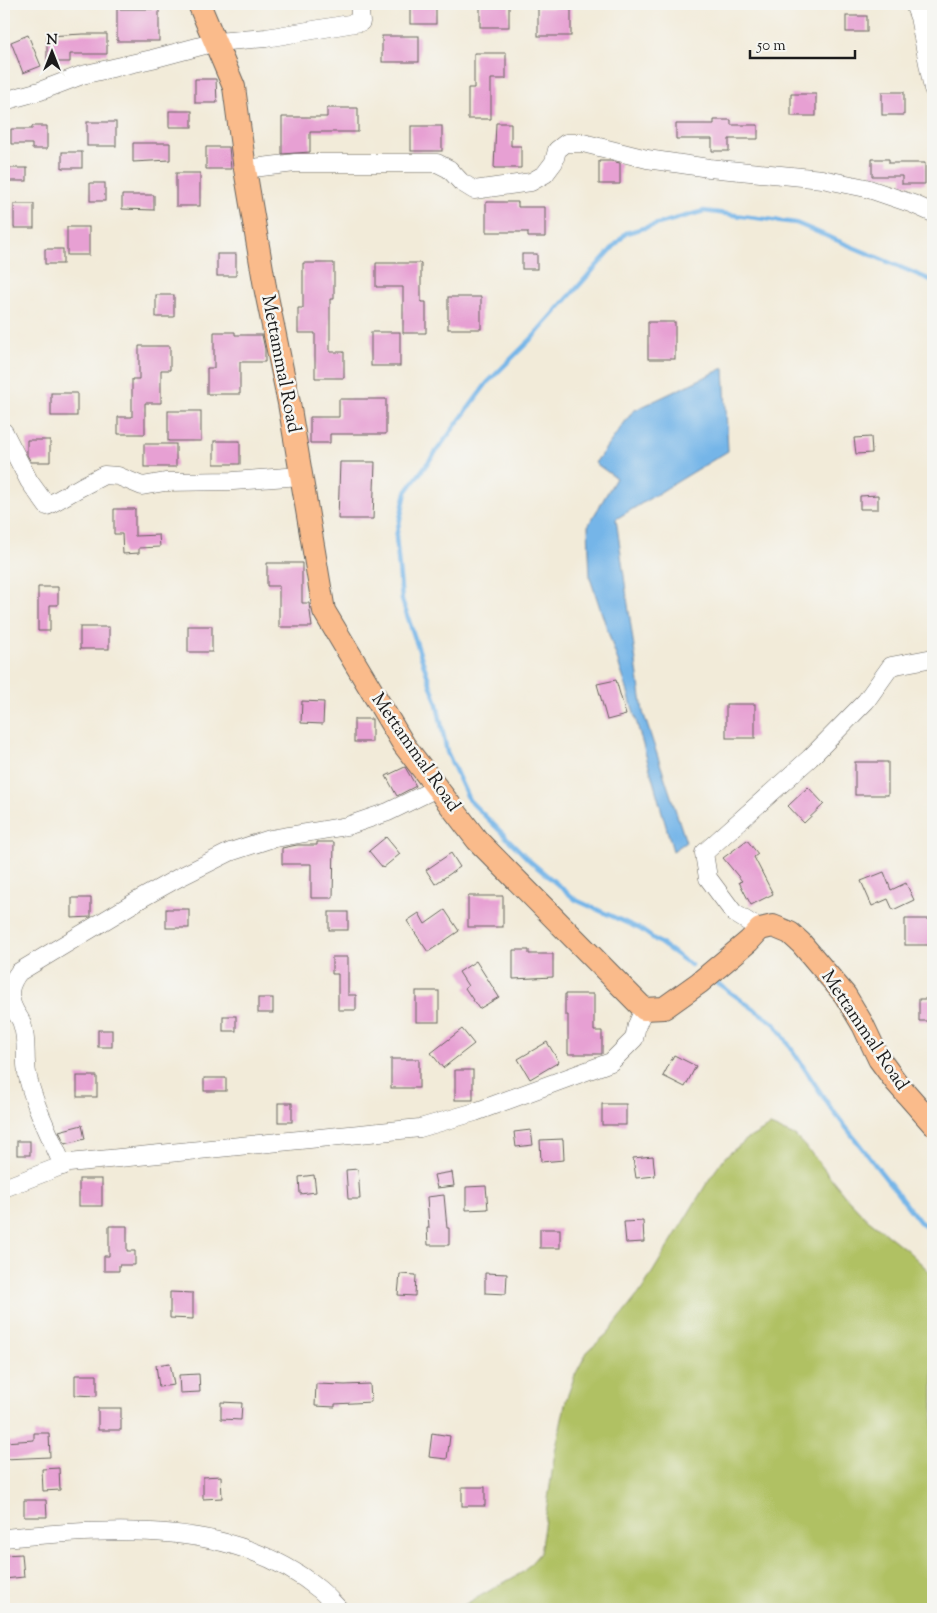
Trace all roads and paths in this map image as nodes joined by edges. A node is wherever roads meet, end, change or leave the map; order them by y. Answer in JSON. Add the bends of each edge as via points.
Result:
{"nodes":[{"id":1,"x":199,"y":4,"type":"edge"},
{"id":2,"x":359,"y":4,"type":"edge"},
{"id":3,"x":914,"y":4,"type":"edge"},
{"id":4,"x":216,"y":42,"type":"junction"},
{"id":5,"x":933,"y":89,"type":"edge"},
{"id":6,"x":4,"y":101,"type":"edge"},
{"id":7,"x":245,"y":169,"type":"junction"},
{"id":8,"x":933,"y":213,"type":"edge"},
{"id":9,"x":4,"y":432,"type":"edge"},
{"id":10,"x":301,"y":476,"type":"junction"},
{"id":11,"x":933,"y":658,"type":"edge"},
{"id":12,"x":437,"y":788,"type":"junction"},
{"id":13,"x":760,"y":929,"type":"junction"},
{"id":14,"x":644,"y":1009,"type":"junction"},
{"id":15,"x":933,"y":1124,"type":"edge"},
{"id":16,"x":63,"y":1166,"type":"junction"},
{"id":17,"x":4,"y":1188,"type":"edge"},
{"id":18,"x":4,"y":1538,"type":"edge"},
{"id":19,"x":339,"y":1609,"type":"edge"}],
"edges":[{"from":1,"to":4,"type":"main road","name":"Mettammal Road"},
{"from":2,"to":4,"type":"street","via":[[361,22],[266,38]]},
{"from":3,"to":5,"type":"street"},
{"from":4,"to":6,"type":"street","via":[[82,75]]},
{"from":4,"to":7,"type":"main road","name":"Mettammal Road","via":[[234,87]]},
{"from":7,"to":8,"type":"street","via":[[294,163],[437,163],[474,190],[531,182],[545,174],[554,162],[557,150],[566,143],[583,143],[647,159],[822,179],[866,188]]},
{"from":7,"to":10,"type":"main road","name":"Mettammal Road"},
{"from":9,"to":10,"type":"street","via":[[29,481],[47,506],[104,476],[118,476],[142,486]]},
{"from":10,"to":12,"type":"main road","name":"Mettammal Road","via":[[324,611],[404,745]]},
{"from":11,"to":13,"type":"street","via":[[891,666],[866,701],[817,751],[704,853],[708,878],[713,885],[734,913]]},
{"from":12,"to":14,"type":"main road","name":"Mettammal Road","via":[[477,840]]},
{"from":12,"to":16,"type":"street","via":[[388,812],[348,826],[270,839],[230,852],[156,890],[18,972],[9,992],[13,1009],[22,1023],[27,1075]]},
{"from":13,"to":14,"type":"main road","via":[[718,968],[664,1008]]},
{"from":13,"to":15,"type":"main road","name":"Mettammal Road","via":[[773,926],[790,932],[801,942],[845,995],[879,1059]]},
{"from":14,"to":16,"type":"street","via":[[634,1039],[611,1062],[475,1112],[420,1128]]},
{"from":16,"to":17,"type":"street"},
{"from":18,"to":19,"type":"street","via":[[110,1530],[170,1533],[216,1540],[255,1552],[292,1570]]}]}
